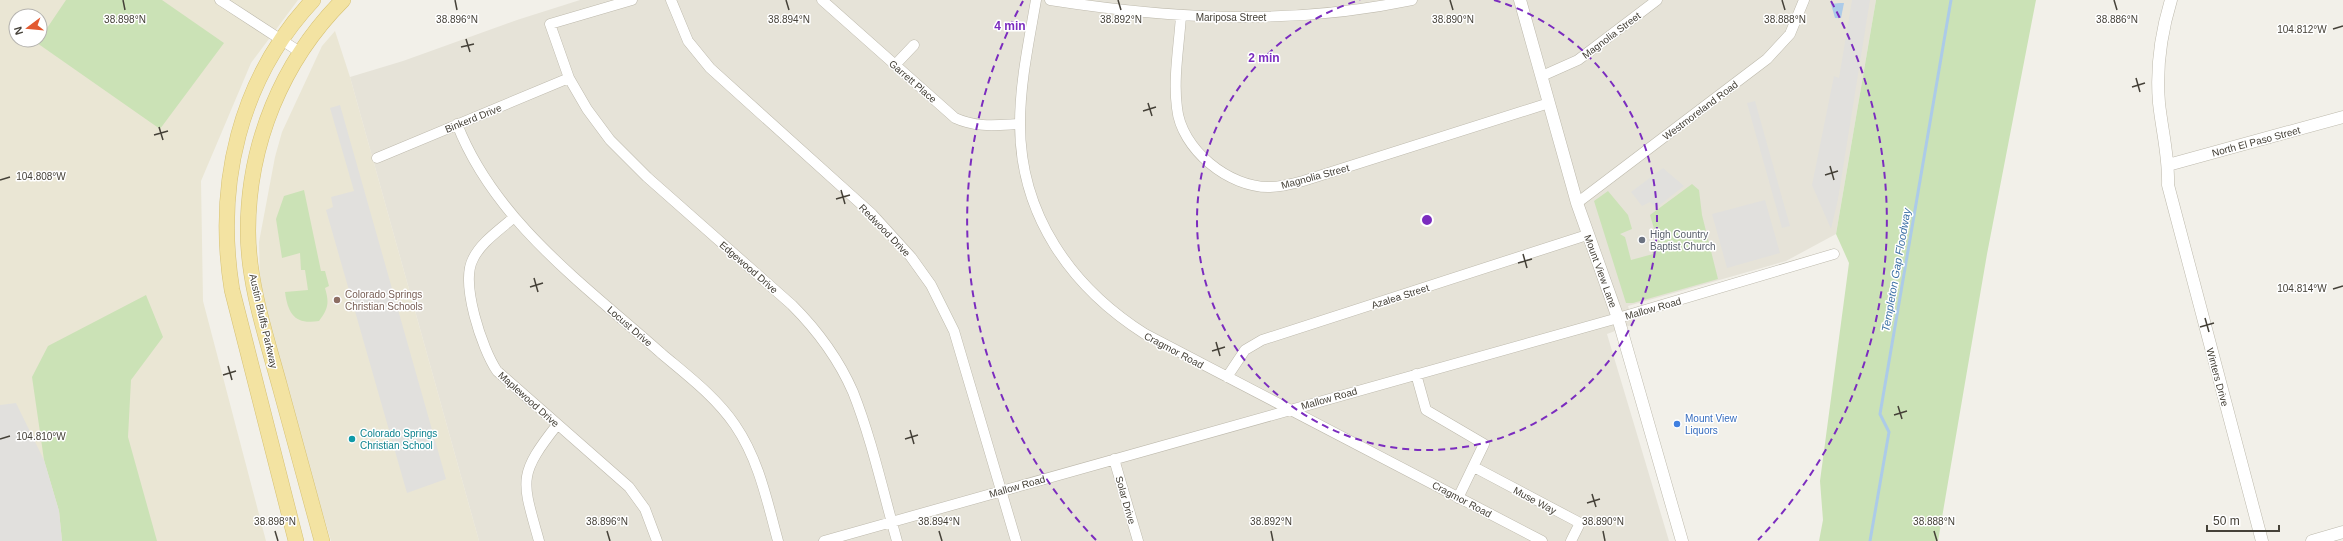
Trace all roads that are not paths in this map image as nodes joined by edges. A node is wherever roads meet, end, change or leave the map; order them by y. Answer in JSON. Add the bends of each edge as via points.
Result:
{"nodes":[{"id":1,"x":220,"y":0,"type":"edge"},
{"id":2,"x":313,"y":0,"type":"edge"},
{"id":3,"x":343,"y":0,"type":"edge"},
{"id":4,"x":632,"y":0,"type":"edge"},
{"id":5,"x":671,"y":0,"type":"edge"},
{"id":6,"x":822,"y":0,"type":"edge"},
{"id":7,"x":1036,"y":0,"type":"edge"},
{"id":8,"x":1050,"y":0,"type":"edge"},
{"id":9,"x":1412,"y":0,"type":"edge"},
{"id":10,"x":1520,"y":0,"type":"edge"},
{"id":11,"x":1657,"y":0,"type":"edge"},
{"id":12,"x":1804,"y":0,"type":"edge"},
{"id":13,"x":2171,"y":0,"type":"edge"},
{"id":14,"x":1181,"y":16,"type":"junction"},
{"id":15,"x":281,"y":40,"type":"junction"},
{"id":16,"x":914,"y":45,"type":"dead end"},
{"id":17,"x":300,"y":52,"type":"junction"},
{"id":18,"x":895,"y":65,"type":"junction"},
{"id":19,"x":1542,"y":76,"type":"junction"},
{"id":20,"x":570,"y":78,"type":"junction"},
{"id":21,"x":1549,"y":103,"type":"junction"},
{"id":22,"x":2343,"y":117,"type":"edge"},
{"id":23,"x":457,"y":124,"type":"junction"},
{"id":24,"x":1020,"y":124,"type":"junction"},
{"id":25,"x":377,"y":158,"type":"dead end"},
{"id":26,"x":2168,"y":165,"type":"junction"},
{"id":27,"x":1577,"y":203,"type":"junction"},
{"id":28,"x":514,"y":218,"type":"junction"},
{"id":29,"x":1587,"y":235,"type":"junction"},
{"id":30,"x":1834,"y":254,"type":"dead end"},
{"id":31,"x":1618,"y":318,"type":"junction"},
{"id":32,"x":1416,"y":374,"type":"junction"},
{"id":33,"x":1227,"y":377,"type":"junction"},
{"id":34,"x":1290,"y":409,"type":"junction"},
{"id":35,"x":557,"y":425,"type":"junction"},
{"id":36,"x":1114,"y":459,"type":"junction"},
{"id":37,"x":1474,"y":467,"type":"junction"},
{"id":38,"x":1002,"y":490,"type":"junction"},
{"id":39,"x":1458,"y":498,"type":"junction"},
{"id":40,"x":892,"y":522,"type":"junction"},
{"id":41,"x":2343,"y":532,"type":"edge"},
{"id":42,"x":296,"y":541,"type":"edge"},
{"id":43,"x":322,"y":541,"type":"edge"},
{"id":44,"x":539,"y":541,"type":"edge"},
{"id":45,"x":657,"y":541,"type":"edge"},
{"id":46,"x":778,"y":541,"type":"edge"},
{"id":47,"x":824,"y":541,"type":"edge"},
{"id":48,"x":897,"y":541,"type":"edge"},
{"id":49,"x":1016,"y":541,"type":"edge"},
{"id":50,"x":1138,"y":541,"type":"edge"},
{"id":51,"x":1542,"y":541,"type":"edge"},
{"id":52,"x":1571,"y":541,"type":"edge"},
{"id":53,"x":1682,"y":541,"type":"edge"},
{"id":54,"x":2262,"y":541,"type":"edge"},
{"id":55,"x":2312,"y":541,"type":"edge"}],
"edges":[{"from":1,"to":15,"type":"street"},
{"from":2,"to":15,"type":"main road"},
{"from":3,"to":17,"type":"main road","name":"Austin Bluffs Parkway"},
{"from":4,"to":20,"type":"street","name":"Edgewood Drive","via":[[550,24]]},
{"from":5,"to":38,"type":"street","name":"Redwood Drive","via":[[688,41],[710,68],[872,214],[911,257],[931,286],[954,331]]},
{"from":6,"to":18,"type":"street","name":"Garrett Place"},
{"from":7,"to":24,"type":"street","name":"Cragmor Road","via":[[1022,86]]},
{"from":8,"to":14,"type":"street","name":"Mariposa Street"},
{"from":9,"to":14,"type":"street","name":"Mariposa Street","via":[[1308,14],[1250,18]]},
{"from":10,"to":19,"type":"street","name":"Mount View Lane"},
{"from":11,"to":19,"type":"street","name":"Magnolia Street","via":[[1578,60]]},
{"from":12,"to":27,"type":"street","name":"Westmoreland Road","via":[[1790,34],[1767,59]]},
{"from":13,"to":26,"type":"street","name":"Winters Drive","via":[[2158,73],[2159,104]]},
{"from":14,"to":21,"type":"street","name":"Magnolia Street","via":[[1176,95],[1180,122],[1205,160],[1225,174],[1257,186],[1269,187],[1303,181]]},
{"from":15,"to":17,"type":"street"},
{"from":15,"to":42,"type":"main road","via":[[251,98],[236,144],[228,188],[226,231],[232,290]]},
{"from":16,"to":18,"type":"street"},
{"from":17,"to":43,"type":"main road","name":"Austin Bluffs Parkway","via":[[272,106],[259,143],[250,191],[248,231],[260,314]]},
{"from":18,"to":24,"type":"street","name":"Garrett Place","via":[[955,118],[980,126]]},
{"from":19,"to":21,"type":"street","name":"Mount View Lane"},
{"from":20,"to":23,"type":"street","name":"Binkerd Drive"},
{"from":20,"to":40,"type":"street","name":"Edgewood Drive","via":[[587,109],[610,140],[647,177],[792,305],[836,359],[853,392]]},
{"from":21,"to":27,"type":"street","name":"Mount View Lane"},
{"from":22,"to":26,"type":"street","name":"North El Paso Street"},
{"from":23,"to":25,"type":"street","name":"Binkerd Drive"},
{"from":23,"to":28,"type":"street","name":"Locust Drive","via":[[472,159]]},
{"from":24,"to":33,"type":"street","name":"Cragmor Road","via":[[1028,181],[1044,226],[1068,267],[1102,304],[1118,317]]},
{"from":26,"to":54,"type":"street","name":"Winters Drive","via":[[2171,204]]},
{"from":27,"to":29,"type":"street","name":"Mount View Lane"},
{"from":28,"to":35,"type":"street","name":"Maplewood Drive","via":[[474,257],[468,268],[469,292],[492,363],[497,371]]},
{"from":28,"to":46,"type":"street","name":"Locust Drive","via":[[546,251],[700,387],[726,414],[745,440],[758,468]]},
{"from":29,"to":31,"type":"street","name":"Mount View Lane"},
{"from":29,"to":33,"type":"street","name":"Azalea Street","via":[[1262,340],[1245,350]]},
{"from":30,"to":31,"type":"street","name":"Mallow Road"},
{"from":31,"to":32,"type":"street","name":"Mallow Road"},
{"from":31,"to":53,"type":"street","name":"Mount View Lane"},
{"from":32,"to":34,"type":"street","name":"Mallow Road"},
{"from":32,"to":37,"type":"street","via":[[1426,410],[1484,444]]},
{"from":33,"to":34,"type":"street","name":"Cragmor Road"},
{"from":34,"to":36,"type":"street","name":"Mallow Road"},
{"from":34,"to":39,"type":"street","name":"Cragmor Road"},
{"from":35,"to":44,"type":"street","via":[[535,453],[526,476],[529,504]]},
{"from":35,"to":45,"type":"street","name":"Maplewood Drive","via":[[629,487],[645,509]]},
{"from":36,"to":38,"type":"street","name":"Mallow Road"},
{"from":36,"to":50,"type":"street","name":"Solar Drive"},
{"from":37,"to":39,"type":"street"},
{"from":37,"to":52,"type":"street","name":"Muse Way","via":[[1580,523]]},
{"from":38,"to":40,"type":"street","name":"Mallow Road"},
{"from":38,"to":49,"type":"street","name":"Redwood Drive"},
{"from":39,"to":51,"type":"street","name":"Cragmor Road"},
{"from":40,"to":47,"type":"street","name":"Mallow Road"},
{"from":40,"to":48,"type":"street","name":"Edgewood Drive"},
{"from":41,"to":55,"type":"street"}]}
